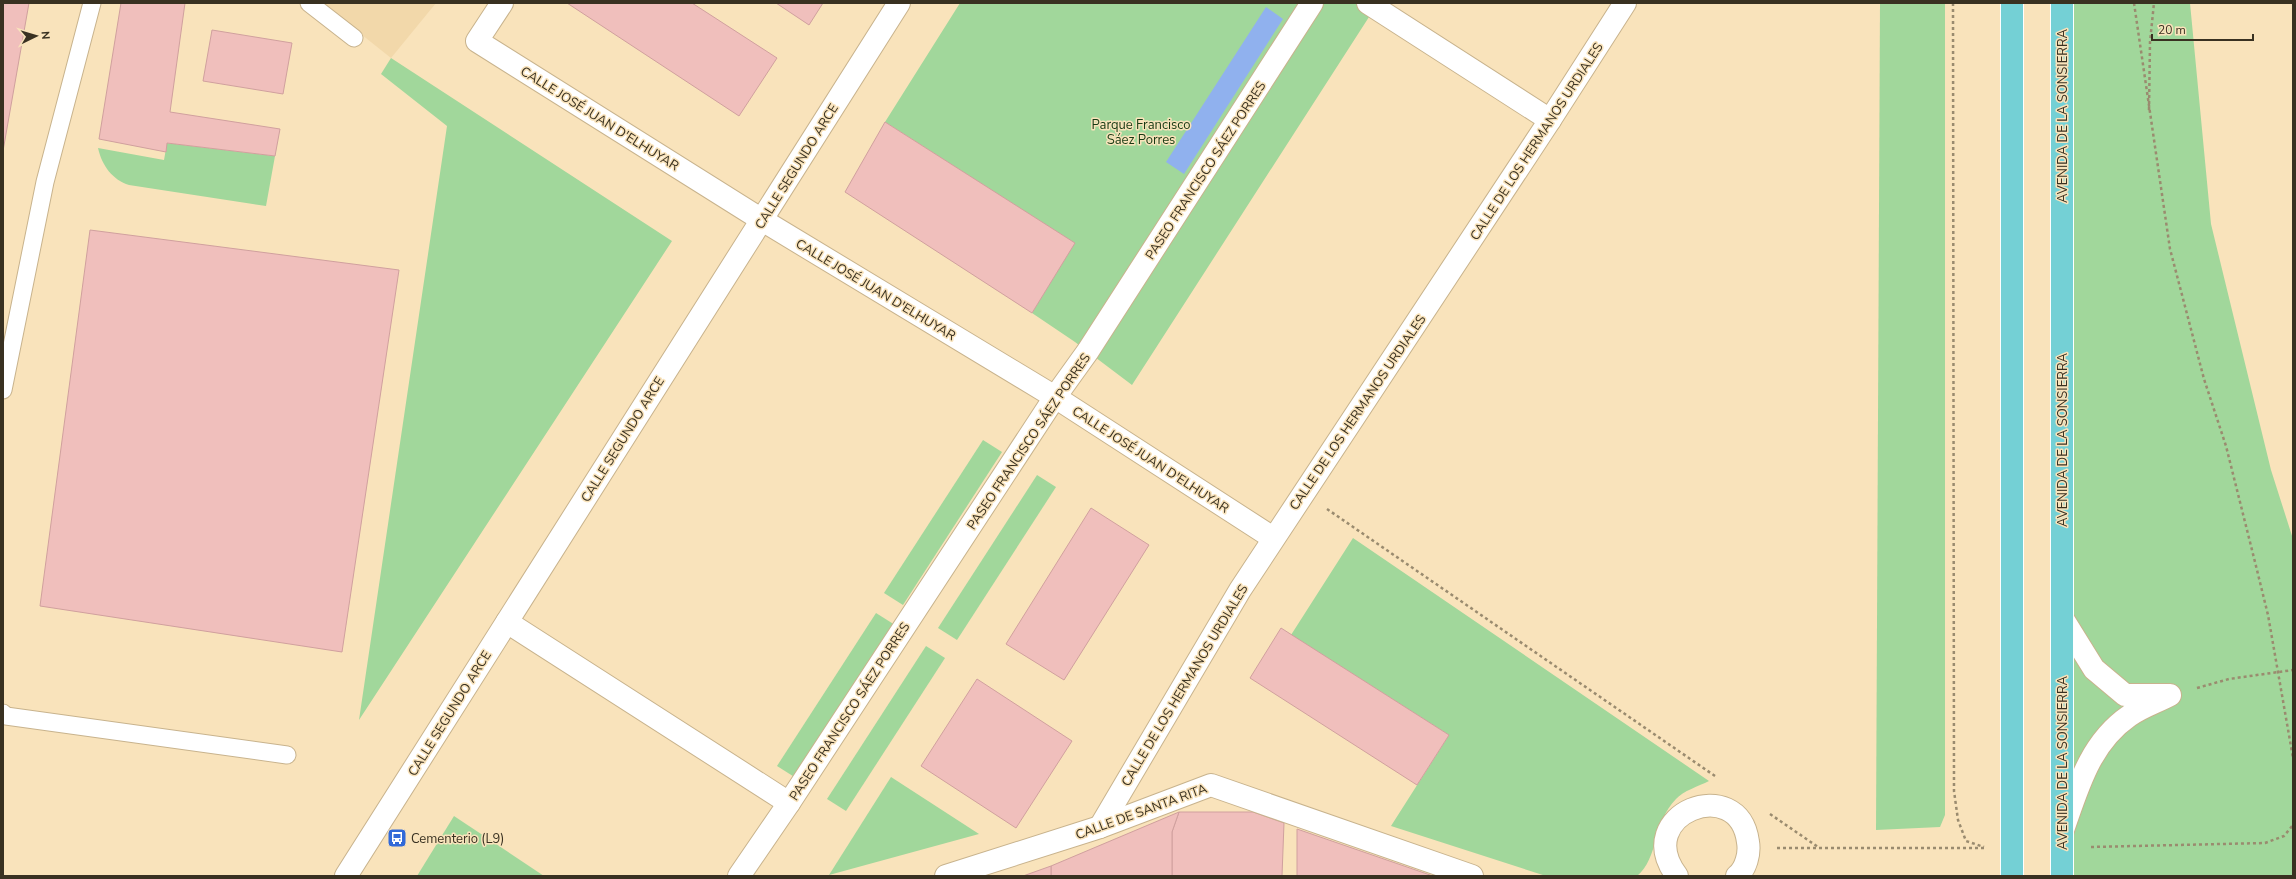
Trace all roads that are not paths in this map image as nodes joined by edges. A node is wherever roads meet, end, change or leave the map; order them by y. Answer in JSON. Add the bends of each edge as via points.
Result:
{"nodes":[{"id":1,"x":92,"y":3,"type":"edge"},
{"id":2,"x":309,"y":3,"type":"edge"},
{"id":3,"x":502,"y":3,"type":"edge"},
{"id":4,"x":898,"y":3,"type":"edge"},
{"id":5,"x":1312,"y":3,"type":"edge"},
{"id":6,"x":1368,"y":3,"type":"edge"},
{"id":7,"x":1625,"y":3,"type":"edge"},
{"id":8,"x":2012,"y":3,"type":"edge"},
{"id":9,"x":2062,"y":3,"type":"edge"},
{"id":10,"x":354,"y":38,"type":"dead end"},
{"id":11,"x":1550,"y":120,"type":"junction"},
{"id":12,"x":762,"y":220,"type":"junction"},
{"id":13,"x":3,"y":390,"type":"edge"},
{"id":14,"x":1055,"y":397,"type":"junction"},
{"id":15,"x":1273,"y":538,"type":"junction"},
{"id":16,"x":2062,"y":619,"type":"junction"},
{"id":17,"x":507,"y":622,"type":"junction"},
{"id":18,"x":3,"y":713,"type":"edge"},
{"id":19,"x":286,"y":755,"type":"dead end"},
{"id":20,"x":789,"y":803,"type":"junction"},
{"id":21,"x":1100,"y":827,"type":"junction"},
{"id":22,"x":2062,"y":840,"type":"junction"},
{"id":23,"x":1670,"y":873,"type":"edge"},
{"id":24,"x":346,"y":876,"type":"edge"},
{"id":25,"x":739,"y":876,"type":"edge"},
{"id":26,"x":946,"y":876,"type":"edge"},
{"id":27,"x":1472,"y":876,"type":"edge"},
{"id":28,"x":1737,"y":876,"type":"edge"},
{"id":29,"x":2012,"y":876,"type":"edge"},
{"id":30,"x":2062,"y":876,"type":"edge"}],
"edges":[{"from":1,"to":13,"type":"lane","via":[[45,182]]},
{"from":2,"to":10,"type":"lane"},
{"from":3,"to":12,"type":"street","name":"CALLE JOSÉ JUAN D'ELHUYAR","via":[[477,41]]},
{"from":4,"to":12,"type":"street","name":"CALLE SEGUNDO ARCE"},
{"from":5,"to":14,"type":"street","name":"PASEO FRANCISCO SÁEZ PORRES","via":[[1088,351]]},
{"from":6,"to":11,"type":"street"},
{"from":7,"to":11,"type":"street","name":"CALLE DE LOS HERMANOS URDIALES"},
{"from":8,"to":29,"type":"main road"},
{"from":9,"to":16,"type":"main road","name":"AVENIDA DE LA SONSIERRA"},
{"from":11,"to":15,"type":"street","name":"CALLE DE LOS HERMANOS URDIALES"},
{"from":12,"to":14,"type":"street","name":"CALLE JOSÉ JUAN D'ELHUYAR"},
{"from":12,"to":17,"type":"street","name":"CALLE SEGUNDO ARCE"},
{"from":14,"to":15,"type":"street","name":"CALLE JOSÉ JUAN D'ELHUYAR"},
{"from":14,"to":20,"type":"street","name":"PASEO FRANCISCO SÁEZ PORRES"},
{"from":15,"to":21,"type":"street","name":"CALLE DE LOS HERMANOS URDIALES"},
{"from":16,"to":22,"type":"main road","name":"AVENIDA DE LA SONSIERRA"},
{"from":16,"to":22,"type":"street","via":[[2094,668],[2125,695],[2170,695],[2129,715],[2102,739],[2085,770]]},
{"from":17,"to":20,"type":"street"},
{"from":17,"to":24,"type":"street","name":"CALLE SEGUNDO ARCE"},
{"from":18,"to":19,"type":"lane","via":[[6,716]]},
{"from":20,"to":25,"type":"street","name":"PASEO FRANCISCO SÁEZ PORRES"},
{"from":21,"to":26,"type":"street","name":"CALLE DE SANTA RITA"},
{"from":21,"to":27,"type":"street","name":"CALLE DE SANTA RITA","via":[[1211,785]]},
{"from":22,"to":30,"type":"main road","name":"AVENIDA DE LA SONSIERRA"},
{"from":23,"to":28,"type":"street","via":[[1665,853],[1670,826],[1685,812],[1705,805],[1718,806],[1731,812],[1741,822],[1747,834],[1749,848],[1746,862]]}]}
